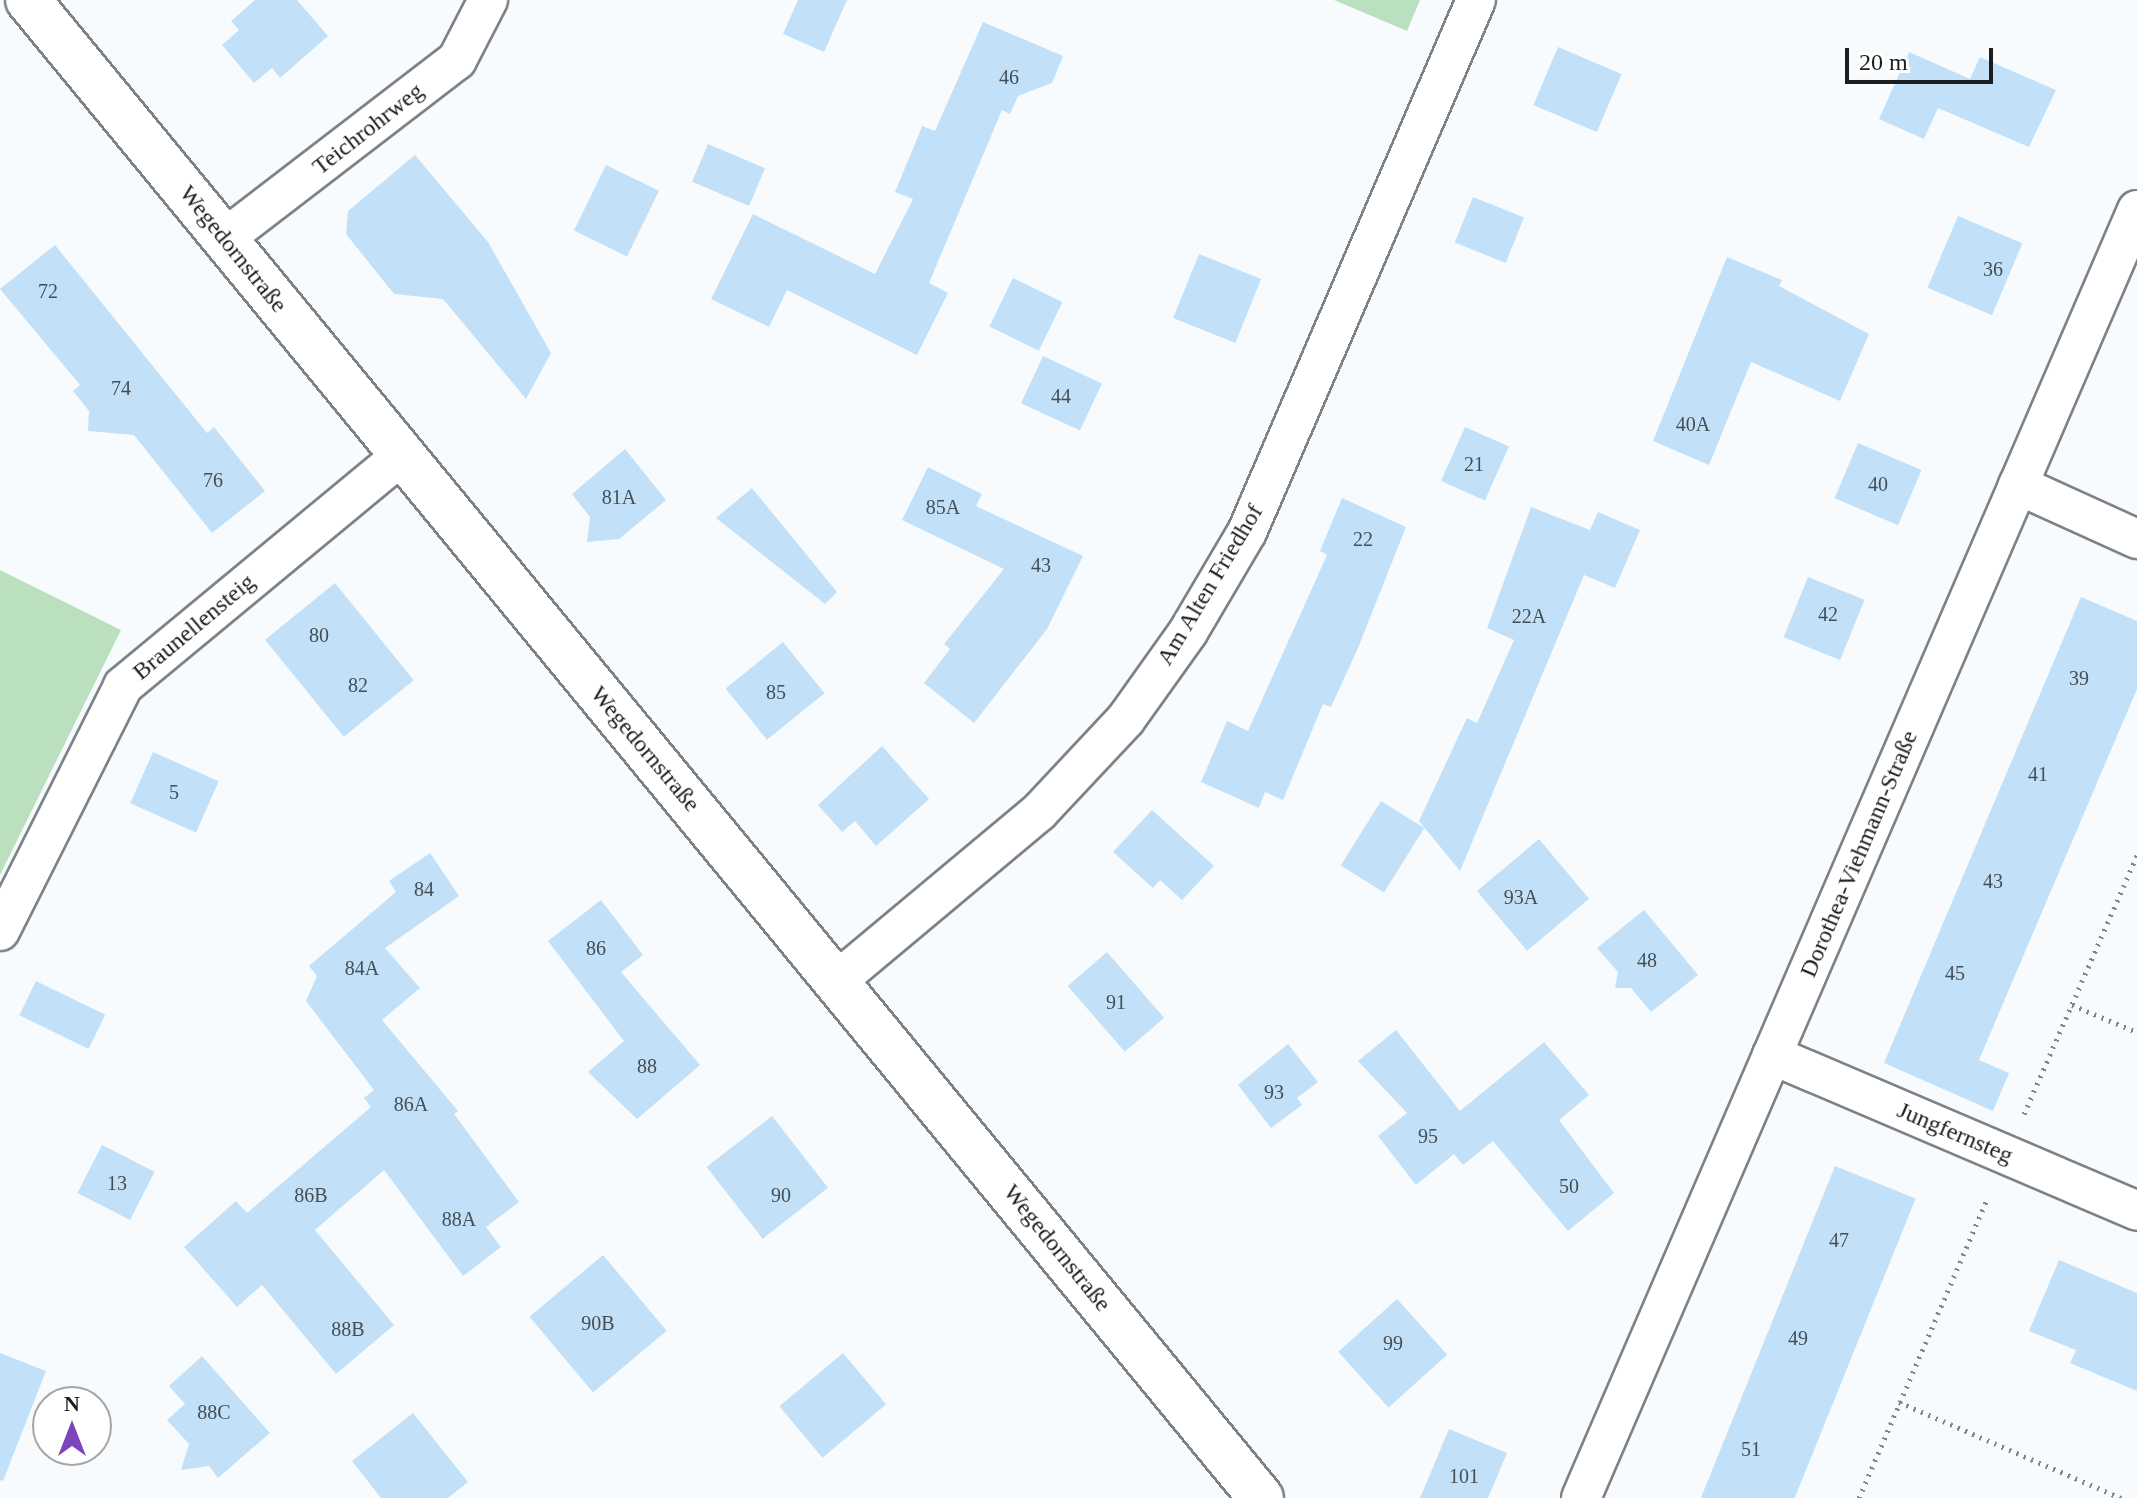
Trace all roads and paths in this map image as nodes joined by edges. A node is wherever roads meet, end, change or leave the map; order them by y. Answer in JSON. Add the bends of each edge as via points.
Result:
{"nodes":[{"id":1,"x":28,"y":0,"type":"edge"},
{"id":2,"x":488,"y":0,"type":"edge"},
{"id":3,"x":1476,"y":0,"type":"edge"},
{"id":4,"x":2137,"y":210,"type":"edge"},
{"id":5,"x":225,"y":238,"type":"junction"},
{"id":6,"x":402,"y":455,"type":"junction"},
{"id":7,"x":2018,"y":485,"type":"junction"},
{"id":8,"x":2137,"y":539,"type":"edge"},
{"id":9,"x":0,"y":931,"type":"edge"},
{"id":10,"x":838,"y":980,"type":"junction"},
{"id":11,"x":2072,"y":1005,"type":"dead end"},
{"id":12,"x":2137,"y":1032,"type":"edge"},
{"id":13,"x":1772,"y":1055,"type":"junction"},
{"id":14,"x":2137,"y":1211,"type":"edge"},
{"id":15,"x":1899,"y":1402,"type":"dead end"},
{"id":16,"x":1261,"y":1498,"type":"edge"},
{"id":17,"x":1581,"y":1498,"type":"edge"},
{"id":18,"x":2121,"y":1498,"type":"edge"}],
"edges":[{"from":1,"to":5,"type":"street","name":"Wegedornstraße"},
{"from":2,"to":5,"type":"street","name":"Teichrohrweg","via":[[457,60]]},
{"from":3,"to":10,"type":"street","name":"Am Alten Friedhof","via":[[1276,469],[1188,632],[1126,719],[1039,812]]},
{"from":4,"to":7,"type":"street","name":"Dorothea-Viehmann-Straße"},
{"from":5,"to":6,"type":"street","name":"Wegedornstraße"},
{"from":6,"to":9,"type":"street","name":"Braunellensteig","via":[[123,686]]},
{"from":6,"to":10,"type":"street","name":"Wegedornstraße"},
{"from":7,"to":8,"type":"street"},
{"from":7,"to":13,"type":"street","name":"Dorothea-Viehmann-Straße"},
{"from":10,"to":16,"type":"street","name":"Wegedornstraße"},
{"from":11,"to":12,"type":"path"},
{"from":13,"to":14,"type":"street","name":"Jungfernsteg"},
{"from":13,"to":17,"type":"street","name":"Dorothea-Viehmann-Straße"},
{"from":15,"to":18,"type":"path"}]}
